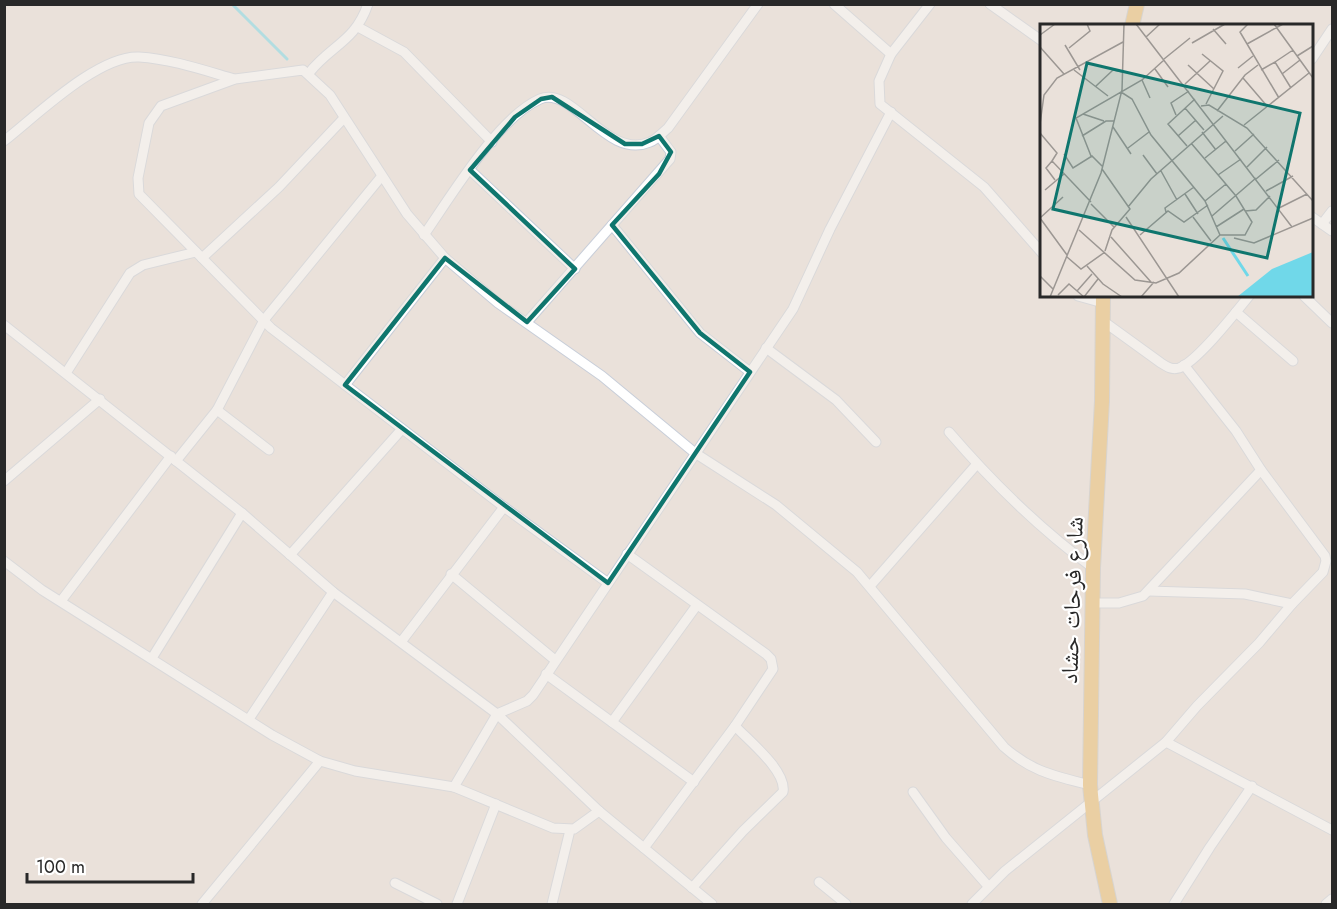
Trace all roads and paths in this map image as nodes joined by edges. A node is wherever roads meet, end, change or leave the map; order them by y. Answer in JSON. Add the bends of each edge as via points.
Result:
{"nodes":[{"id":1,"x":368,"y":4,"type":"edge"},
{"id":2,"x":758,"y":4,"type":"edge"},
{"id":3,"x":834,"y":4,"type":"edge"},
{"id":4,"x":930,"y":4,"type":"edge"},
{"id":5,"x":990,"y":4,"type":"edge"},
{"id":6,"x":1137,"y":4,"type":"edge"},
{"id":7,"x":1132,"y":24,"type":"edge"},
{"id":8,"x":358,"y":27,"type":"junction"},
{"id":9,"x":1332,"y":29,"type":"edge"},
{"id":10,"x":1040,"y":40,"type":"edge"},
{"id":11,"x":891,"y":54,"type":"junction"},
{"id":12,"x":1313,"y":56,"type":"edge"},
{"id":13,"x":309,"y":73,"type":"junction"},
{"id":14,"x":235,"y":79,"type":"junction"},
{"id":15,"x":891,"y":112,"type":"junction"},
{"id":16,"x":344,"y":118,"type":"junction"},
{"id":17,"x":659,"y":136,"type":"junction"},
{"id":18,"x":4,"y":141,"type":"edge"},
{"id":19,"x":492,"y":142,"type":"junction"},
{"id":20,"x":470,"y":170,"type":"junction"},
{"id":21,"x":381,"y":177,"type":"junction"},
{"id":22,"x":1332,"y":211,"type":"edge"},
{"id":23,"x":1313,"y":218,"type":"edge"},
{"id":24,"x":1322,"y":224,"type":"junction"},
{"id":25,"x":612,"y":225,"type":"junction"},
{"id":26,"x":1332,"y":231,"type":"edge"},
{"id":27,"x":424,"y":235,"type":"junction"},
{"id":28,"x":1040,"y":252,"type":"edge"},
{"id":29,"x":199,"y":255,"type":"junction"},
{"id":30,"x":445,"y":258,"type":"junction"},
{"id":31,"x":575,"y":269,"type":"junction"},
{"id":32,"x":1086,"y":297,"type":"edge"},
{"id":33,"x":1248,"y":297,"type":"edge"},
{"id":34,"x":1305,"y":297,"type":"edge"},
{"id":35,"x":1103,"y":299,"type":"edge"},
{"id":36,"x":1236,"y":312,"type":"junction"},
{"id":37,"x":264,"y":320,"type":"junction"},
{"id":38,"x":1103,"y":321,"type":"junction"},
{"id":39,"x":527,"y":322,"type":"junction"},
{"id":40,"x":1332,"y":323,"type":"edge"},
{"id":41,"x":4,"y":325,"type":"edge"},
{"id":42,"x":766,"y":348,"type":"junction"},
{"id":43,"x":1293,"y":361,"type":"dead end"},
{"id":44,"x":1184,"y":365,"type":"junction"},
{"id":45,"x":750,"y":372,"type":"junction"},
{"id":46,"x":66,"y":373,"type":"junction"},
{"id":47,"x":345,"y":385,"type":"junction"},
{"id":48,"x":100,"y":399,"type":"junction"},
{"id":49,"x":217,"y":410,"type":"junction"},
{"id":50,"x":402,"y":429,"type":"junction"},
{"id":51,"x":949,"y":432,"type":"dead end"},
{"id":52,"x":876,"y":442,"type":"dead end"},
{"id":53,"x":268,"y":450,"type":"dead end"},
{"id":54,"x":695,"y":453,"type":"junction"},
{"id":55,"x":174,"y":459,"type":"junction"},
{"id":56,"x":977,"y":465,"type":"junction"},
{"id":57,"x":1261,"y":471,"type":"junction"},
{"id":58,"x":4,"y":480,"type":"edge"},
{"id":59,"x":504,"y":507,"type":"junction"},
{"id":60,"x":242,"y":513,"type":"junction"},
{"id":61,"x":627,"y":554,"type":"junction"},
{"id":62,"x":290,"y":555,"type":"junction"},
{"id":63,"x":4,"y":561,"type":"edge"},
{"id":64,"x":1093,"y":568,"type":"junction"},
{"id":65,"x":451,"y":574,"type":"junction"},
{"id":66,"x":608,"y":583,"type":"junction"},
{"id":67,"x":870,"y":586,"type":"junction"},
{"id":68,"x":1149,"y":591,"type":"junction"},
{"id":69,"x":333,"y":592,"type":"junction"},
{"id":70,"x":60,"y":600,"type":"junction"},
{"id":71,"x":1093,"y":603,"type":"junction"},
{"id":72,"x":1292,"y":604,"type":"junction"},
{"id":73,"x":697,"y":605,"type":"junction"},
{"id":74,"x":401,"y":642,"type":"junction"},
{"id":75,"x":152,"y":658,"type":"junction"},
{"id":76,"x":555,"y":660,"type":"junction"},
{"id":77,"x":546,"y":674,"type":"junction"},
{"id":78,"x":498,"y":714,"type":"junction"},
{"id":79,"x":249,"y":719,"type":"junction"},
{"id":80,"x":612,"y":722,"type":"junction"},
{"id":81,"x":735,"y":726,"type":"junction"},
{"id":82,"x":1166,"y":742,"type":"junction"},
{"id":83,"x":320,"y":761,"type":"junction"},
{"id":84,"x":694,"y":782,"type":"junction"},
{"id":85,"x":1090,"y":785,"type":"junction"},
{"id":86,"x":1252,"y":786,"type":"junction"},
{"id":87,"x":454,"y":787,"type":"junction"},
{"id":88,"x":913,"y":792,"type":"dead end"},
{"id":89,"x":1091,"y":800,"type":"junction"},
{"id":90,"x":496,"y":804,"type":"junction"},
{"id":91,"x":599,"y":811,"type":"junction"},
{"id":92,"x":570,"y":830,"type":"junction"},
{"id":93,"x":1332,"y":830,"type":"edge"},
{"id":94,"x":644,"y":848,"type":"junction"},
{"id":95,"x":819,"y":882,"type":"dead end"},
{"id":96,"x":395,"y":883,"type":"dead end"},
{"id":97,"x":988,"y":886,"type":"junction"},
{"id":98,"x":692,"y":888,"type":"junction"},
{"id":99,"x":1332,"y":899,"type":"edge"},
{"id":100,"x":205,"y":904,"type":"edge"},
{"id":101,"x":438,"y":904,"type":"edge"},
{"id":102,"x":457,"y":904,"type":"edge"},
{"id":103,"x":552,"y":904,"type":"edge"},
{"id":104,"x":712,"y":904,"type":"edge"},
{"id":105,"x":846,"y":904,"type":"edge"},
{"id":106,"x":972,"y":904,"type":"edge"},
{"id":107,"x":1110,"y":904,"type":"edge"},
{"id":108,"x":1174,"y":904,"type":"edge"},
{"id":109,"x":1326,"y":904,"type":"edge"}],
"edges":[{"from":1,"to":8,"type":"street"},
{"from":2,"to":17,"type":"street"},
{"from":3,"to":11,"type":"street"},
{"from":4,"to":11,"type":"street"},
{"from":5,"to":10,"type":"street"},
{"from":6,"to":7,"type":"main road"},
{"from":8,"to":13,"type":"street"},
{"from":8,"to":19,"type":"street","via":[[404,52]]},
{"from":9,"to":12,"type":"street"},
{"from":11,"to":15,"type":"street","via":[[879,81],[880,104]]},
{"from":13,"to":14,"type":"street","via":[[283,70]]},
{"from":13,"to":16,"type":"street","via":[[330,95]]},
{"from":14,"to":18,"type":"street","via":[[162,61],[122,59],[94,70]]},
{"from":14,"to":29,"type":"street","via":[[161,106],[148,123],[138,178],[139,194]]},
{"from":15,"to":28,"type":"street","via":[[984,187]]},
{"from":15,"to":42,"type":"street","via":[[793,309]]},
{"from":16,"to":21,"type":"street"},
{"from":16,"to":29,"type":"street","via":[[279,187]]},
{"from":17,"to":19,"type":"street","via":[[642,144],[625,144],[596,128],[562,99],[552,97],[528,107]]},
{"from":17,"to":25,"type":"street","via":[[671,152],[670,159]]},
{"from":19,"to":20,"type":"street"},
{"from":20,"to":27,"type":"street"},
{"from":20,"to":31,"type":"street"},
{"from":21,"to":27,"type":"street"},
{"from":21,"to":37,"type":"street"},
{"from":22,"to":24,"type":"street"},
{"from":23,"to":24,"type":"street"},
{"from":24,"to":26,"type":"street"},
{"from":25,"to":31,"type":"street"},
{"from":25,"to":45,"type":"street","via":[[700,333]]},
{"from":27,"to":30,"type":"street"},
{"from":29,"to":37,"type":"street"},
{"from":29,"to":46,"type":"street","via":[[143,265],[130,273]]},
{"from":30,"to":39,"type":"street"},
{"from":30,"to":47,"type":"street"},
{"from":31,"to":39,"type":"street"},
{"from":32,"to":35,"type":"street"},
{"from":33,"to":36,"type":"street"},
{"from":34,"to":40,"type":"street"},
{"from":35,"to":38,"type":"main road","name":"شارع فرحات حشاد"},
{"from":36,"to":43,"type":"street"},
{"from":36,"to":44,"type":"street"},
{"from":37,"to":47,"type":"street"},
{"from":37,"to":49,"type":"street"},
{"from":38,"to":44,"type":"street","via":[[1170,369]]},
{"from":38,"to":64,"type":"main road","name":"شارع فرحات حشاد"},
{"from":39,"to":54,"type":"street","via":[[602,376]]},
{"from":41,"to":46,"type":"street"},
{"from":42,"to":45,"type":"street"},
{"from":42,"to":52,"type":"street","via":[[836,400]]},
{"from":44,"to":57,"type":"street","via":[[1236,431]]},
{"from":45,"to":54,"type":"street"},
{"from":46,"to":48,"type":"street"},
{"from":47,"to":50,"type":"street"},
{"from":48,"to":55,"type":"street"},
{"from":48,"to":58,"type":"street"},
{"from":49,"to":53,"type":"street"},
{"from":49,"to":55,"type":"street"},
{"from":50,"to":59,"type":"street"},
{"from":50,"to":62,"type":"street"},
{"from":51,"to":56,"type":"street"},
{"from":54,"to":61,"type":"street"},
{"from":54,"to":67,"type":"street","via":[[776,505]]},
{"from":55,"to":60,"type":"street"},
{"from":55,"to":70,"type":"street"},
{"from":56,"to":64,"type":"street"},
{"from":56,"to":67,"type":"street"},
{"from":57,"to":68,"type":"street"},
{"from":57,"to":72,"type":"street","via":[[1326,561],[1323,572]]},
{"from":59,"to":65,"type":"street"},
{"from":59,"to":66,"type":"street"},
{"from":60,"to":62,"type":"street"},
{"from":60,"to":75,"type":"street"},
{"from":61,"to":66,"type":"street"},
{"from":61,"to":73,"type":"street"},
{"from":62,"to":69,"type":"street"},
{"from":63,"to":70,"type":"street"},
{"from":64,"to":71,"type":"main road","name":"شارع فرحات حشاد"},
{"from":65,"to":74,"type":"street"},
{"from":65,"to":76,"type":"street"},
{"from":66,"to":76,"type":"street"},
{"from":67,"to":85,"type":"street","via":[[1004,747],[1037,771]]},
{"from":68,"to":71,"type":"street","via":[[1131,601]]},
{"from":68,"to":72,"type":"street","via":[[1245,594]]},
{"from":69,"to":74,"type":"street"},
{"from":69,"to":79,"type":"street"},
{"from":70,"to":75,"type":"street"},
{"from":71,"to":85,"type":"main road","name":"شارع فرحات حشاد"},
{"from":72,"to":82,"type":"street"},
{"from":73,"to":80,"type":"street"},
{"from":73,"to":81,"type":"street","via":[[773,663],[773,669]]},
{"from":74,"to":78,"type":"street"},
{"from":75,"to":79,"type":"street"},
{"from":76,"to":77,"type":"street"},
{"from":77,"to":78,"type":"street","via":[[527,701]]},
{"from":77,"to":80,"type":"street"},
{"from":78,"to":87,"type":"street"},
{"from":78,"to":91,"type":"street"},
{"from":79,"to":83,"type":"street"},
{"from":80,"to":84,"type":"street"},
{"from":81,"to":84,"type":"street"},
{"from":81,"to":98,"type":"street","via":[[776,769],[783,779],[783,792]]},
{"from":82,"to":86,"type":"street"},
{"from":82,"to":89,"type":"street"},
{"from":83,"to":87,"type":"street","via":[[355,771]]},
{"from":83,"to":100,"type":"street"},
{"from":84,"to":94,"type":"street"},
{"from":85,"to":89,"type":"main road","name":"شارع فرحات حشاد"},
{"from":86,"to":93,"type":"street"},
{"from":86,"to":108,"type":"street"},
{"from":87,"to":90,"type":"street"},
{"from":88,"to":97,"type":"street"},
{"from":89,"to":97,"type":"street"},
{"from":89,"to":107,"type":"main road","name":"شارع فرحات حشاد"},
{"from":90,"to":92,"type":"street","via":[[553,828]]},
{"from":90,"to":102,"type":"street"},
{"from":91,"to":92,"type":"street"},
{"from":91,"to":94,"type":"street"},
{"from":92,"to":103,"type":"street"},
{"from":94,"to":98,"type":"street"},
{"from":95,"to":105,"type":"street"},
{"from":96,"to":101,"type":"street"},
{"from":97,"to":106,"type":"street"},
{"from":98,"to":104,"type":"street"},
{"from":99,"to":109,"type":"street"}]}
